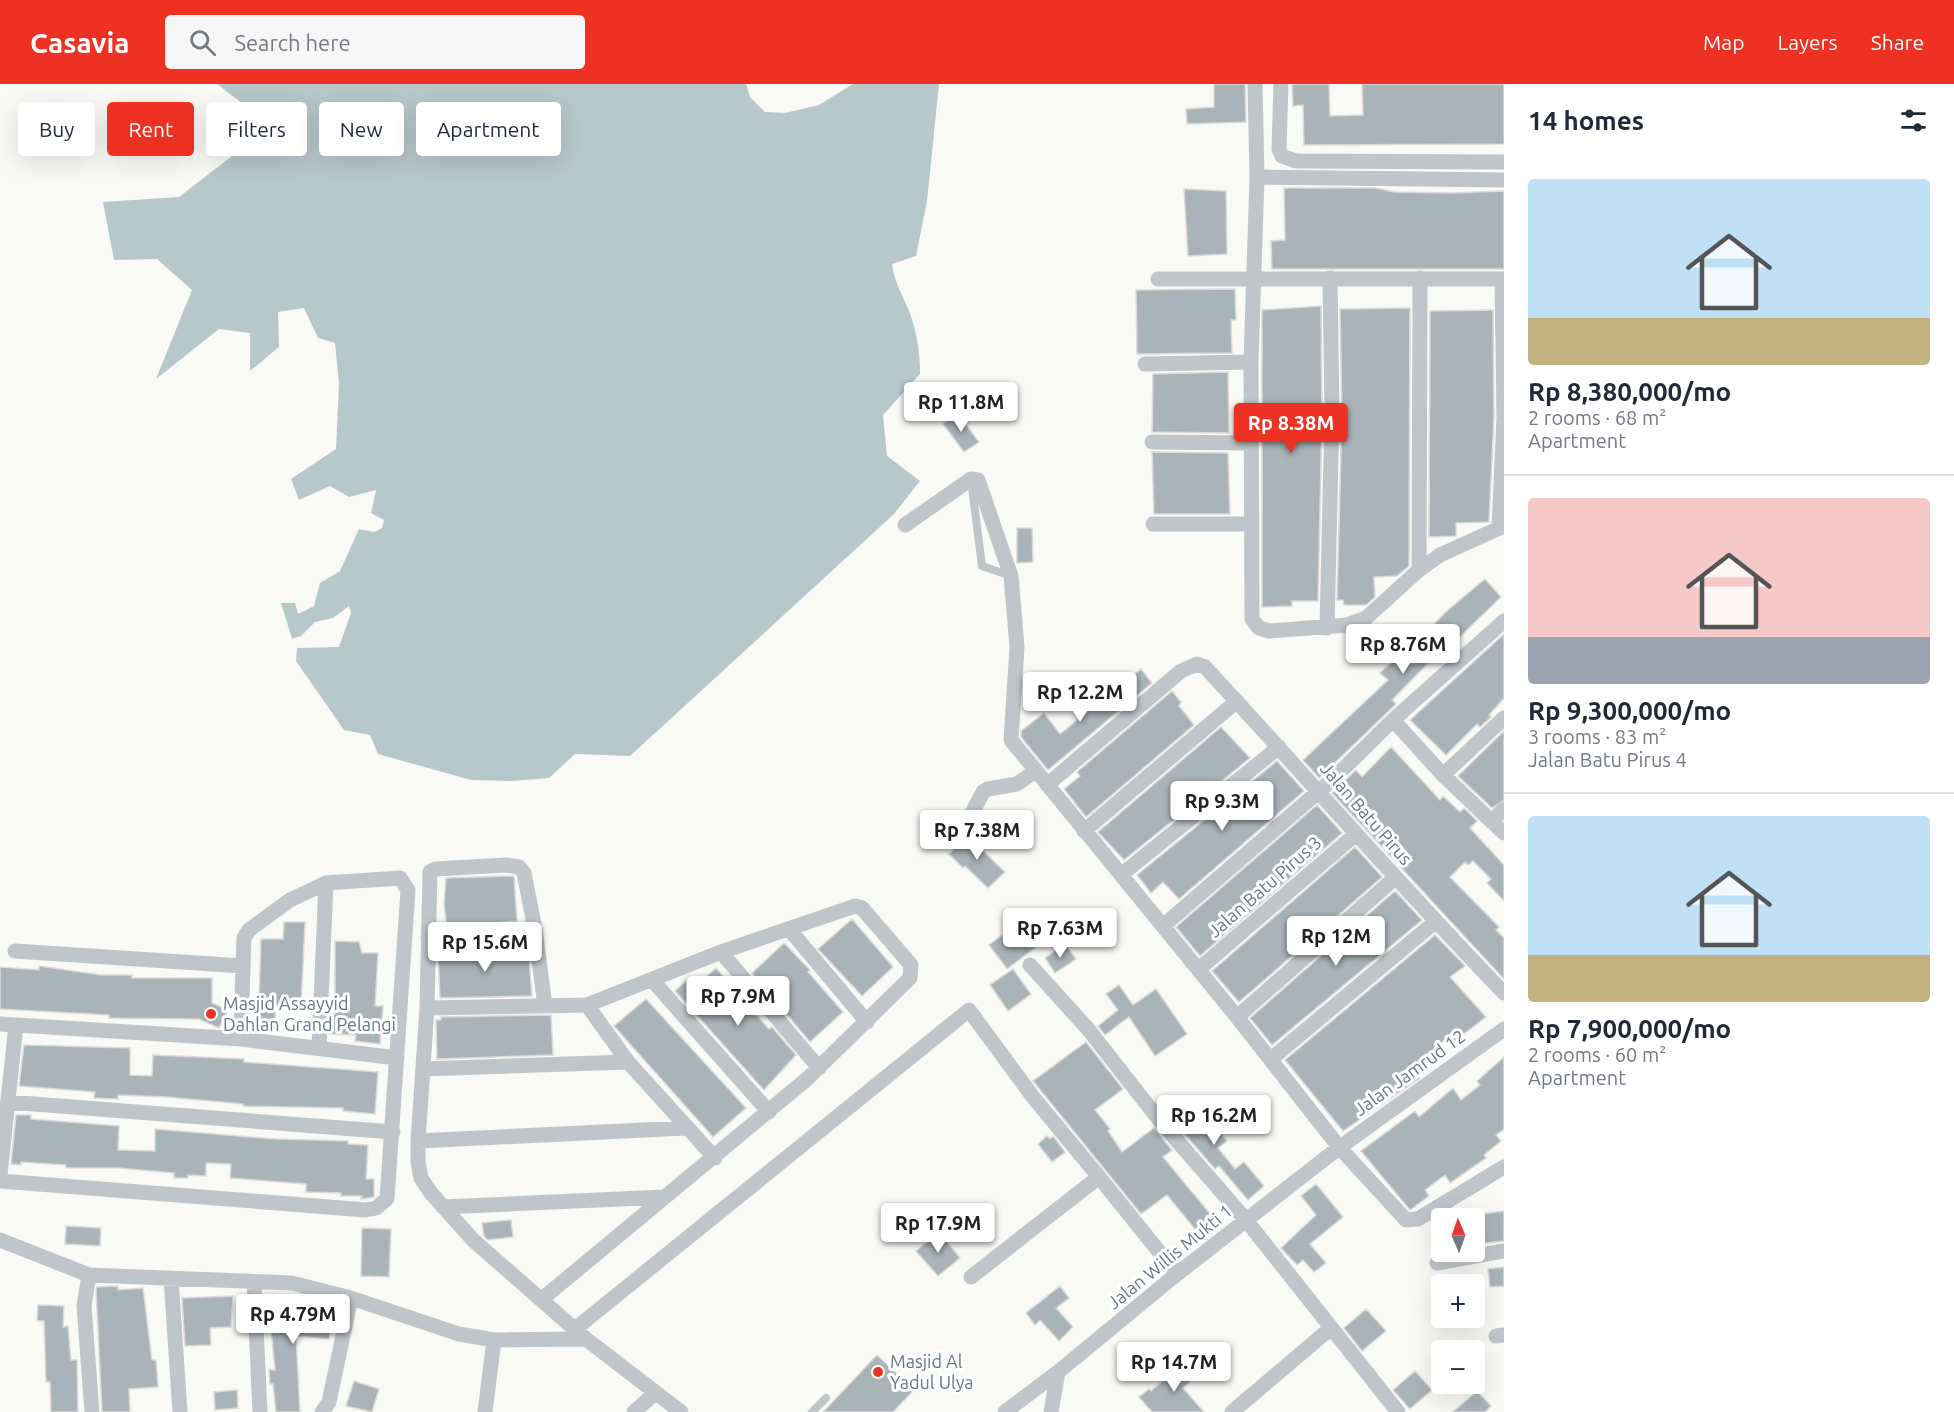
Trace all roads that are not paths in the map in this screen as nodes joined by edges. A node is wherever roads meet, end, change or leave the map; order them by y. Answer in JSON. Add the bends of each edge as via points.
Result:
{"nodes":[{"id":1,"x":1256,"y":84,"type":"edge"},
{"id":2,"x":1281,"y":84,"type":"edge"},
{"id":3,"x":1256,"y":121,"type":"junction"},
{"id":4,"x":1281,"y":121,"type":"junction"},
{"id":5,"x":1342,"y":161,"type":"junction"},
{"id":6,"x":1504,"y":162,"type":"edge"},
{"id":7,"x":1257,"y":177,"type":"junction"},
{"id":8,"x":1342,"y":178,"type":"junction"},
{"id":9,"x":1504,"y":180,"type":"edge"},
{"id":10,"x":1330,"y":278,"type":"junction"},
{"id":11,"x":1420,"y":278,"type":"junction"},
{"id":12,"x":1158,"y":279,"type":"dead end"},
{"id":13,"x":1503,"y":279,"type":"edge"},
{"id":14,"x":1254,"y":280,"type":"junction"},
{"id":15,"x":1251,"y":362,"type":"junction"},
{"id":16,"x":1145,"y":364,"type":"dead end"},
{"id":17,"x":1152,"y":442,"type":"dead end"},
{"id":18,"x":1250,"y":443,"type":"junction"},
{"id":19,"x":971,"y":479,"type":"junction"},
{"id":20,"x":1153,"y":524,"type":"dead end"},
{"id":21,"x":1252,"y":524,"type":"junction"},
{"id":22,"x":905,"y":525,"type":"dead end"},
{"id":23,"x":1502,"y":527,"type":"edge"},
{"id":24,"x":1419,"y":570,"type":"junction"},
{"id":25,"x":1011,"y":576,"type":"junction"},
{"id":26,"x":1504,"y":621,"type":"edge"},
{"id":27,"x":1327,"y":628,"type":"junction"},
{"id":28,"x":1237,"y":701,"type":"junction"},
{"id":29,"x":1504,"y":718,"type":"edge"},
{"id":30,"x":1394,"y":720,"type":"junction"},
{"id":31,"x":1279,"y":747,"type":"junction"},
{"id":32,"x":1443,"y":775,"type":"junction"},
{"id":33,"x":1028,"y":776,"type":"junction"},
{"id":34,"x":1047,"y":785,"type":"junction"},
{"id":35,"x":1319,"y":790,"type":"junction"},
{"id":36,"x":1504,"y":809,"type":"edge"},
{"id":37,"x":1493,"y":820,"type":"junction"},
{"id":38,"x":969,"y":829,"type":"dead end"},
{"id":39,"x":1084,"y":831,"type":"junction"},
{"id":40,"x":1504,"y":833,"type":"edge"},
{"id":41,"x":1356,"y":834,"type":"junction"},
{"id":42,"x":1121,"y":875,"type":"junction"},
{"id":43,"x":1395,"y":878,"type":"junction"},
{"id":44,"x":326,"y":883,"type":"junction"},
{"id":45,"x":1435,"y":922,"type":"junction"},
{"id":46,"x":1163,"y":926,"type":"junction"},
{"id":47,"x":535,"y":929,"type":"junction"},
{"id":48,"x":789,"y":929,"type":"junction"},
{"id":49,"x":428,"y":938,"type":"junction"},
{"id":50,"x":15,"y":951,"type":"dead end"},
{"id":51,"x":721,"y":952,"type":"junction"},
{"id":52,"x":1030,"y":965,"type":"dead end"},
{"id":53,"x":243,"y":966,"type":"junction"},
{"id":54,"x":1199,"y":969,"type":"junction"},
{"id":55,"x":652,"y":980,"type":"junction"},
{"id":56,"x":1504,"y":993,"type":"edge"},
{"id":57,"x":587,"y":1005,"type":"junction"},
{"id":58,"x":545,"y":1006,"type":"junction"},
{"id":59,"x":427,"y":1008,"type":"junction"},
{"id":60,"x":1237,"y":1017,"type":"junction"},
{"id":61,"x":867,"y":1022,"type":"junction"},
{"id":62,"x":0,"y":1024,"type":"edge"},
{"id":63,"x":16,"y":1025,"type":"junction"},
{"id":64,"x":1504,"y":1029,"type":"edge"},
{"id":65,"x":241,"y":1040,"type":"junction"},
{"id":66,"x":319,"y":1047,"type":"junction"},
{"id":67,"x":397,"y":1058,"type":"junction"},
{"id":68,"x":1271,"y":1059,"type":"junction"},
{"id":69,"x":628,"y":1062,"type":"junction"},
{"id":70,"x":819,"y":1068,"type":"junction"},
{"id":71,"x":423,"y":1070,"type":"junction"},
{"id":72,"x":8,"y":1102,"type":"junction"},
{"id":73,"x":769,"y":1112,"type":"junction"},
{"id":74,"x":685,"y":1128,"type":"junction"},
{"id":75,"x":393,"y":1132,"type":"junction"},
{"id":76,"x":418,"y":1141,"type":"junction"},
{"id":77,"x":1338,"y":1149,"type":"junction"},
{"id":78,"x":715,"y":1158,"type":"junction"},
{"id":79,"x":1504,"y":1167,"type":"edge"},
{"id":80,"x":0,"y":1175,"type":"edge"},
{"id":81,"x":1099,"y":1177,"type":"junction"},
{"id":82,"x":0,"y":1181,"type":"edge"},
{"id":83,"x":666,"y":1197,"type":"junction"},
{"id":84,"x":443,"y":1207,"type":"junction"},
{"id":85,"x":1246,"y":1220,"type":"junction"},
{"id":86,"x":0,"y":1240,"type":"edge"},
{"id":87,"x":1504,"y":1251,"type":"edge"},
{"id":88,"x":1437,"y":1263,"type":"dead end"},
{"id":89,"x":1177,"y":1274,"type":"junction"},
{"id":90,"x":89,"y":1275,"type":"junction"},
{"id":91,"x":971,"y":1276,"type":"dead end"},
{"id":92,"x":171,"y":1278,"type":"junction"},
{"id":93,"x":254,"y":1283,"type":"junction"},
{"id":94,"x":351,"y":1298,"type":"junction"},
{"id":95,"x":542,"y":1299,"type":"junction"},
{"id":96,"x":1331,"y":1328,"type":"junction"},
{"id":97,"x":581,"y":1334,"type":"junction"},
{"id":98,"x":494,"y":1340,"type":"junction"},
{"id":99,"x":1058,"y":1372,"type":"junction"},
{"id":100,"x":655,"y":1393,"type":"junction"},
{"id":101,"x":826,"y":1398,"type":"dead end"},
{"id":102,"x":92,"y":1412,"type":"edge"},
{"id":103,"x":180,"y":1412,"type":"edge"},
{"id":104,"x":260,"y":1412,"type":"edge"},
{"id":105,"x":322,"y":1412,"type":"edge"},
{"id":106,"x":485,"y":1412,"type":"edge"},
{"id":107,"x":634,"y":1412,"type":"edge"},
{"id":108,"x":681,"y":1412,"type":"edge"},
{"id":109,"x":812,"y":1412,"type":"edge"},
{"id":110,"x":1005,"y":1412,"type":"edge"},
{"id":111,"x":1051,"y":1412,"type":"edge"},
{"id":112,"x":1232,"y":1412,"type":"edge"},
{"id":113,"x":1398,"y":1412,"type":"edge"}],
"edges":[{"from":1,"to":3,"type":"street"},
{"from":2,"to":4,"type":"street"},
{"from":3,"to":4,"type":"street"},
{"from":3,"to":7,"type":"street"},
{"from":4,"to":5,"type":"street","via":[[1281,156],[1296,161]]},
{"from":5,"to":6,"type":"street"},
{"from":5,"to":8,"type":"street"},
{"from":7,"to":8,"type":"street"},
{"from":7,"to":14,"type":"street"},
{"from":8,"to":9,"type":"street"},
{"from":10,"to":11,"type":"street"},
{"from":10,"to":14,"type":"street"},
{"from":10,"to":27,"type":"street","via":[[1332,414]]},
{"from":11,"to":13,"type":"street"},
{"from":11,"to":24,"type":"street"},
{"from":12,"to":14,"type":"street"},
{"from":13,"to":23,"type":"street"},
{"from":14,"to":15,"type":"street"},
{"from":15,"to":16,"type":"street"},
{"from":15,"to":18,"type":"street"},
{"from":17,"to":18,"type":"street"},
{"from":18,"to":21,"type":"street"},
{"from":19,"to":22,"type":"street"},
{"from":19,"to":25,"type":"street","via":[[978,480]]},
{"from":19,"to":25,"type":"lane","via":[[982,566]]},
{"from":20,"to":21,"type":"street"},
{"from":21,"to":27,"type":"street","via":[[1252,619],[1269,632]]},
{"from":23,"to":24,"type":"street","via":[[1453,548]]},
{"from":24,"to":27,"type":"street","via":[[1366,618],[1347,626]]},
{"from":25,"to":33,"type":"street","via":[[1017,647],[1011,740]]},
{"from":26,"to":30,"type":"street"},
{"from":28,"to":31,"type":"street","name":"Jalan Batu Pirus"},
{"from":28,"to":34,"type":"street","name":"Jalan Batu Pirus","via":[[1204,667],[1197,664],[1181,671]]},
{"from":28,"to":39,"type":"street"},
{"from":29,"to":32,"type":"street"},
{"from":30,"to":32,"type":"street"},
{"from":30,"to":35,"type":"street"},
{"from":31,"to":35,"type":"street","name":"Jalan Batu Pirus"},
{"from":31,"to":42,"type":"street"},
{"from":32,"to":37,"type":"street"},
{"from":33,"to":34,"type":"street"},
{"from":33,"to":38,"type":"street","via":[[983,792]]},
{"from":34,"to":39,"type":"street"},
{"from":35,"to":41,"type":"street","name":"Jalan Batu Pirus"},
{"from":35,"to":46,"type":"street"},
{"from":36,"to":37,"type":"street"},
{"from":37,"to":40,"type":"street"},
{"from":39,"to":42,"type":"street"},
{"from":41,"to":43,"type":"street","name":"Jalan Batu Pirus"},
{"from":41,"to":54,"type":"street","name":"Jalan Batu Pirus 3"},
{"from":42,"to":46,"type":"street"},
{"from":43,"to":45,"type":"street","name":"Jalan Batu Pirus"},
{"from":43,"to":60,"type":"street"},
{"from":44,"to":53,"type":"street","via":[[290,900],[249,930],[244,938]]},
{"from":44,"to":66,"type":"street"},
{"from":44,"to":67,"type":"street","via":[[400,879],[408,890]]},
{"from":45,"to":56,"type":"street","name":"Jalan Batu Pirus"},
{"from":45,"to":68,"type":"street"},
{"from":46,"to":54,"type":"street"},
{"from":47,"to":49,"type":"street"},
{"from":47,"to":49,"type":"street","via":[[524,873],[519,867],[435,869],[428,878]]},
{"from":47,"to":58,"type":"street"},
{"from":48,"to":51,"type":"street"},
{"from":48,"to":61,"type":"street"},
{"from":48,"to":61,"type":"street","via":[[847,908],[862,908],[911,965],[910,978]]},
{"from":49,"to":59,"type":"street"},
{"from":50,"to":53,"type":"street"},
{"from":51,"to":55,"type":"street"},
{"from":51,"to":70,"type":"street"},
{"from":52,"to":85,"type":"street"},
{"from":53,"to":65,"type":"street"},
{"from":54,"to":60,"type":"street"},
{"from":55,"to":57,"type":"street"},
{"from":55,"to":73,"type":"street"},
{"from":57,"to":58,"type":"street"},
{"from":57,"to":69,"type":"street"},
{"from":58,"to":59,"type":"street"},
{"from":59,"to":71,"type":"street"},
{"from":60,"to":68,"type":"street"},
{"from":61,"to":70,"type":"street"},
{"from":62,"to":63,"type":"street"},
{"from":63,"to":65,"type":"street"},
{"from":63,"to":72,"type":"street"},
{"from":64,"to":77,"type":"street","name":"Jalan Jamrud 12"},
{"from":65,"to":66,"type":"street"},
{"from":66,"to":67,"type":"street"},
{"from":67,"to":75,"type":"street"},
{"from":68,"to":77,"type":"street"},
{"from":69,"to":71,"type":"street"},
{"from":69,"to":74,"type":"street"},
{"from":70,"to":73,"type":"street"},
{"from":71,"to":76,"type":"street"},
{"from":72,"to":75,"type":"street"},
{"from":72,"to":80,"type":"street"},
{"from":73,"to":78,"type":"street"},
{"from":74,"to":76,"type":"street"},
{"from":74,"to":78,"type":"street"},
{"from":75,"to":82,"type":"street","via":[[387,1198],[376,1208],[366,1210]]},
{"from":76,"to":84,"type":"street","via":[[421,1178]]},
{"from":77,"to":79,"type":"street","via":[[1406,1220],[1418,1219]]},
{"from":77,"to":85,"type":"street","name":"Jalan Willis Mukti 1"},
{"from":78,"to":83,"type":"street"},
{"from":81,"to":89,"type":"street"},
{"from":81,"to":91,"type":"street"},
{"from":81,"to":97,"type":"street","via":[[969,1010]]},
{"from":83,"to":84,"type":"street"},
{"from":83,"to":95,"type":"street"},
{"from":84,"to":95,"type":"street","via":[[473,1240]]},
{"from":85,"to":89,"type":"street","name":"Jalan Willis Mukti 1"},
{"from":85,"to":96,"type":"street"},
{"from":86,"to":90,"type":"street"},
{"from":87,"to":88,"type":"street"},
{"from":89,"to":99,"type":"street","name":"Jalan Willis Mukti 1"},
{"from":90,"to":92,"type":"street"},
{"from":90,"to":102,"type":"street","via":[[84,1306]]},
{"from":92,"to":93,"type":"street"},
{"from":92,"to":103,"type":"street"},
{"from":93,"to":94,"type":"street","via":[[304,1285]]},
{"from":93,"to":104,"type":"street"},
{"from":94,"to":98,"type":"street","via":[[432,1327]]},
{"from":94,"to":105,"type":"street","via":[[329,1402]]},
{"from":95,"to":97,"type":"street"},
{"from":96,"to":112,"type":"street"},
{"from":96,"to":113,"type":"street"},
{"from":97,"to":98,"type":"street"},
{"from":97,"to":100,"type":"street"},
{"from":98,"to":106,"type":"street"},
{"from":99,"to":110,"type":"street","name":"Jalan Willis Mukti 1"},
{"from":99,"to":111,"type":"street"},
{"from":100,"to":107,"type":"street"},
{"from":100,"to":108,"type":"street"},
{"from":101,"to":109,"type":"lane"}]}
